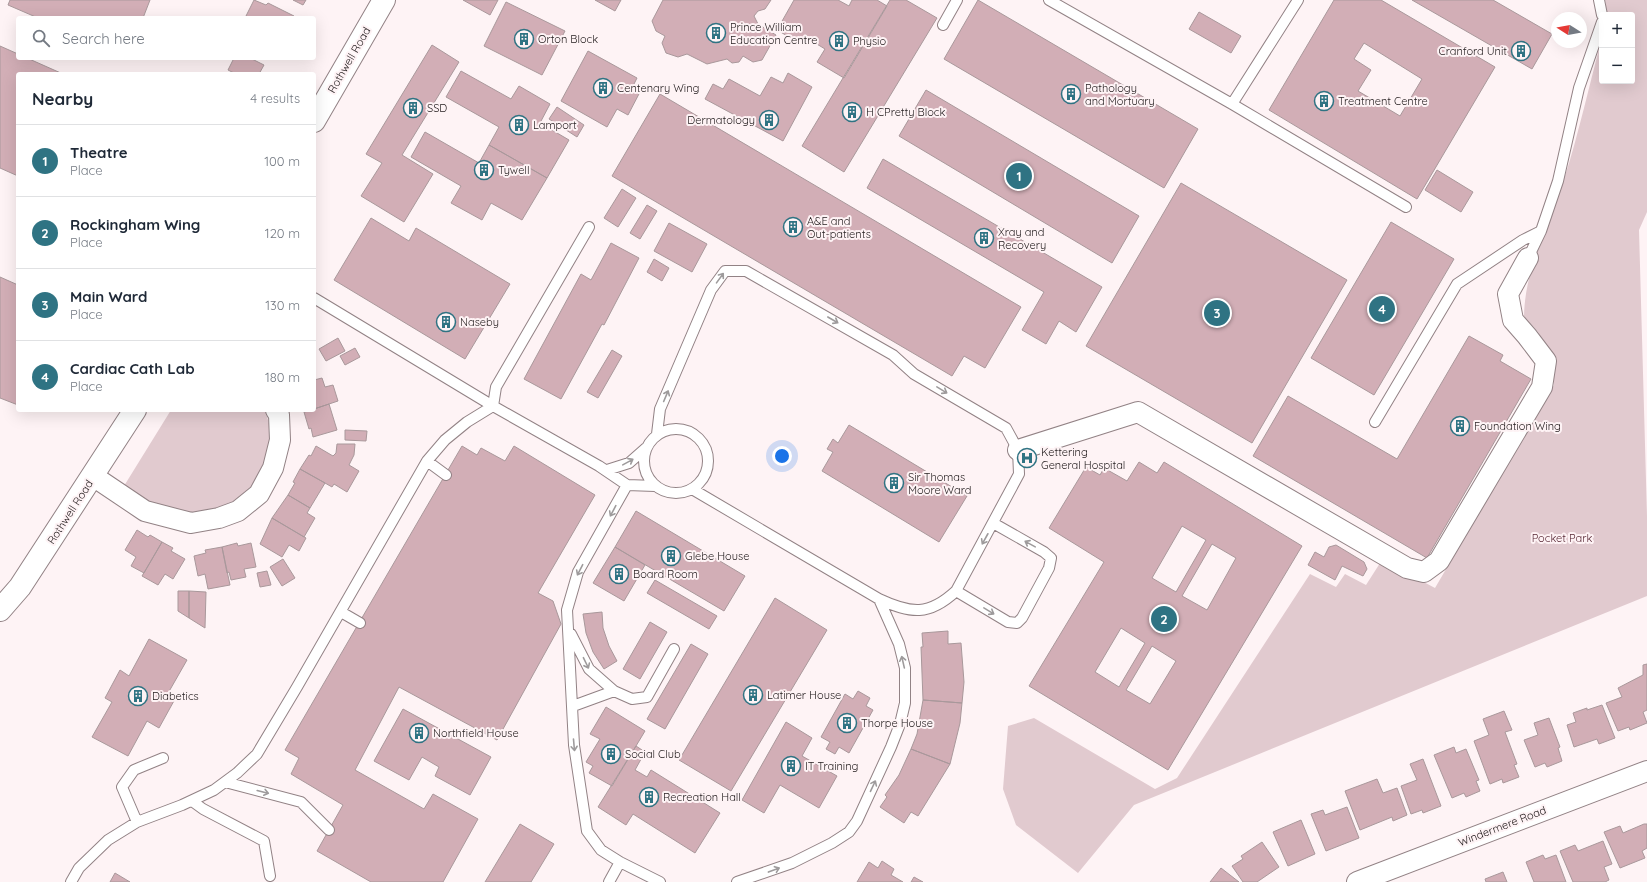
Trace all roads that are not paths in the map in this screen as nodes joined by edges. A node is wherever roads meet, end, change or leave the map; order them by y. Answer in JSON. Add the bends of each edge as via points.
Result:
{"nodes":[{"id":1,"x":384,"y":0,"type":"edge"},
{"id":2,"x":957,"y":0,"type":"edge"},
{"id":3,"x":1049,"y":0,"type":"edge"},
{"id":4,"x":1298,"y":0,"type":"edge"},
{"id":5,"x":1599,"y":0,"type":"edge"},
{"id":6,"x":1601,"y":12,"type":"edge"},
{"id":7,"x":943,"y":25,"type":"dead end"},
{"id":8,"x":1599,"y":31,"type":"edge"},
{"id":9,"x":1232,"y":104,"type":"junction"},
{"id":10,"x":316,"y":118,"type":"edge"},
{"id":11,"x":1406,"y":207,"type":"dead end"},
{"id":12,"x":589,"y":227,"type":"dead end"},
{"id":13,"x":1541,"y":231,"type":"junction"},
{"id":14,"x":1528,"y":258,"type":"joint"},
{"id":15,"x":316,"y":299,"type":"edge"},
{"id":16,"x":493,"y":406,"type":"junction"},
{"id":17,"x":134,"y":412,"type":"edge"},
{"id":18,"x":277,"y":412,"type":"edge"},
{"id":19,"x":1375,"y":422,"type":"dead end"},
{"id":20,"x":657,"y":434,"type":"junction"},
{"id":21,"x":646,"y":448,"type":"junction"},
{"id":22,"x":1018,"y":450,"type":"junction"},
{"id":23,"x":427,"y":462,"type":"junction"},
{"id":24,"x":606,"y":470,"type":"junction"},
{"id":25,"x":446,"y":475,"type":"dead end"},
{"id":26,"x":93,"y":476,"type":"junction"},
{"id":27,"x":627,"y":485,"type":"junction"},
{"id":28,"x":655,"y":486,"type":"junction"},
{"id":29,"x":692,"y":488,"type":"junction"},
{"id":30,"x":993,"y":523,"type":"junction"},
{"id":31,"x":956,"y":591,"type":"junction"},
{"id":32,"x":879,"y":599,"type":"junction"},
{"id":33,"x":0,"y":610,"type":"edge"},
{"id":34,"x":341,"y":612,"type":"junction"},
{"id":35,"x":360,"y":623,"type":"dead end"},
{"id":36,"x":569,"y":628,"type":"junction"},
{"id":37,"x":674,"y":649,"type":"dead end"},
{"id":38,"x":614,"y":690,"type":"junction"},
{"id":39,"x":573,"y":706,"type":"junction"},
{"id":40,"x":163,"y":758,"type":"dead end"},
{"id":41,"x":1647,"y":771,"type":"edge"},
{"id":42,"x":225,"y":782,"type":"junction"},
{"id":43,"x":192,"y":800,"type":"junction"},
{"id":44,"x":137,"y":822,"type":"junction"},
{"id":45,"x":329,"y":830,"type":"dead end"},
{"id":46,"x":620,"y":862,"type":"junction"},
{"id":47,"x":270,"y":876,"type":"dead end"},
{"id":48,"x":71,"y":882,"type":"edge"},
{"id":49,"x":609,"y":882,"type":"edge"},
{"id":50,"x":660,"y":882,"type":"edge"},
{"id":51,"x":737,"y":882,"type":"edge"},
{"id":52,"x":1358,"y":882,"type":"edge"}],
"edges":[{"from":1,"to":10,"type":"main road","name":"Rothwell Road"},
{"from":2,"to":7,"type":"lane"},
{"from":3,"to":9,"type":"lane"},
{"from":4,"to":9,"type":"lane"},
{"from":5,"to":6,"type":"lane"},
{"from":8,"to":13,"type":"lane","via":[[1579,88],[1558,181]]},
{"from":9,"to":11,"type":"lane"},
{"from":12,"to":16,"type":"lane","via":[[496,387]]},
{"from":13,"to":14,"type":"lane"},
{"from":13,"to":19,"type":"lane","via":[[1457,284]]},
{"from":14,"to":22,"type":"street","via":[[1508,294],[1513,320],[1546,361],[1542,387],[1439,560],[1424,572],[1407,568],[1138,412]]},
{"from":15,"to":16,"type":"lane"},
{"from":16,"to":23,"type":"lane","via":[[445,440]]},
{"from":16,"to":24,"type":"lane"},
{"from":17,"to":26,"type":"main road","name":"Rothwell Road"},
{"from":18,"to":26,"type":"street","via":[[280,440],[273,468],[259,494],[238,511],[219,518],[191,523],[145,511]]},
{"from":20,"to":21,"type":"lane"},
{"from":20,"to":22,"type":"lane","one_way":true,"via":[[660,409],[711,290],[725,271],[746,271],[893,355],[914,374],[1006,428]]},
{"from":20,"to":29,"type":"lane","via":[[676,428],[694,434],[702,442],[708,462],[706,472],[700,482]]},
{"from":24,"to":21,"type":"lane","one_way":true,"via":[[629,463]]},
{"from":21,"to":28,"type":"lane","via":[[644,468]]},
{"from":22,"to":30,"type":"lane","via":[[1019,474]]},
{"from":23,"to":25,"type":"lane"},
{"from":23,"to":34,"type":"lane"},
{"from":24,"to":27,"type":"lane"},
{"from":26,"to":33,"type":"main road","name":"Rothwell Road","via":[[20,587]]},
{"from":27,"to":28,"type":"lane"},
{"from":27,"to":36,"type":"lane","one_way":true,"via":[[578,572],[568,610]]},
{"from":28,"to":29,"type":"lane","via":[[673,493]]},
{"from":29,"to":32,"type":"lane"},
{"from":30,"to":31,"type":"lane","one_way":true},
{"from":31,"to":30,"type":"lane","one_way":true,"via":[[1008,622],[1017,623],[1046,574],[1051,558]]},
{"from":31,"to":32,"type":"lane","via":[[936,606],[914,611],[898,608]]},
{"from":51,"to":32,"type":"lane","one_way":true,"via":[[792,863],[832,843],[849,832],[857,821],[891,747],[905,704],[905,668],[899,644]]},
{"from":34,"to":35,"type":"lane"},
{"from":34,"to":42,"type":"lane","via":[[257,754]]},
{"from":36,"to":38,"type":"lane","one_way":true,"via":[[588,669]]},
{"from":36,"to":39,"type":"lane"},
{"from":37,"to":38,"type":"lane","via":[[646,697],[632,699]]},
{"from":38,"to":39,"type":"lane"},
{"from":39,"to":46,"type":"lane","one_way":true,"via":[[574,745],[587,831],[601,850]]},
{"from":40,"to":44,"type":"lane","via":[[134,770],[122,787]]},
{"from":41,"to":52,"type":"street","name":"Windermere Road"},
{"from":42,"to":43,"type":"lane"},
{"from":42,"to":45,"type":"lane","one_way":true,"via":[[301,802]]},
{"from":43,"to":44,"type":"lane"},
{"from":43,"to":47,"type":"lane","via":[[264,841]]},
{"from":44,"to":48,"type":"lane","via":[[108,840],[80,868]]},
{"from":46,"to":49,"type":"lane"},
{"from":46,"to":50,"type":"lane"}]}
